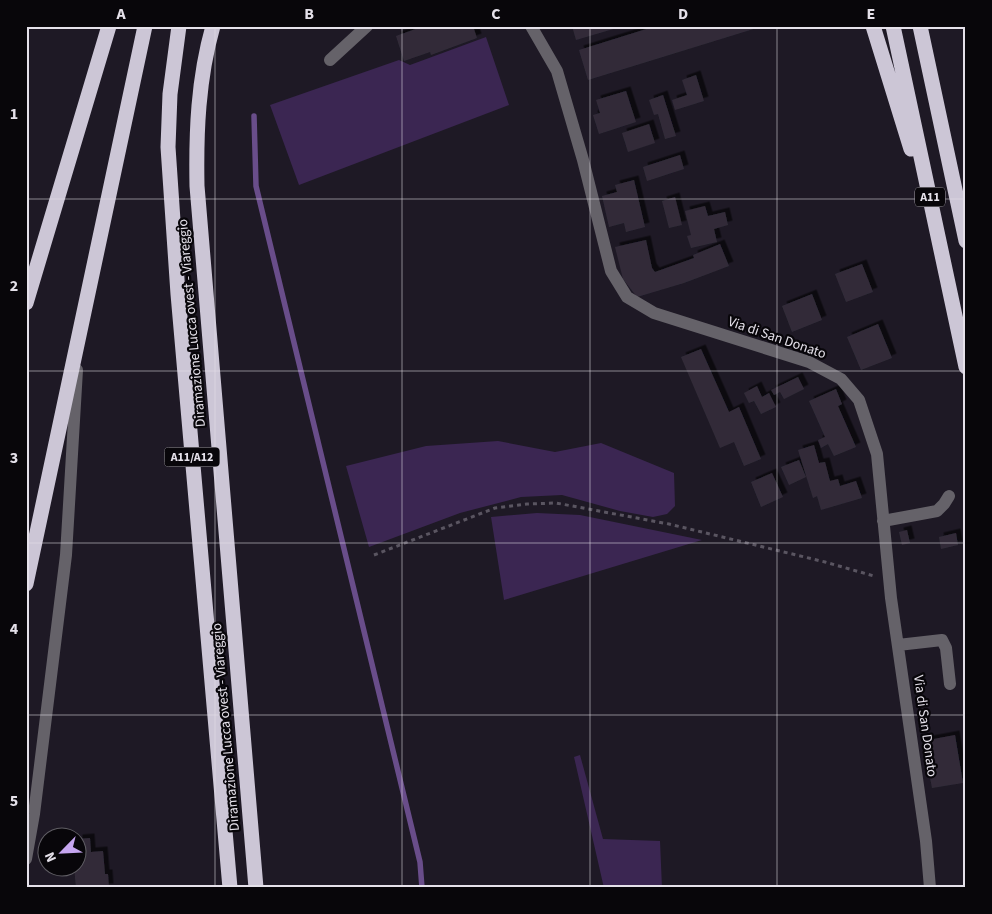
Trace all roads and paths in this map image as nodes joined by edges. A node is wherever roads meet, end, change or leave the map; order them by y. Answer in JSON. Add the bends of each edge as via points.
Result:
{"nodes":[{"id":1,"x":109,"y":26,"type":"edge"},
{"id":2,"x":145,"y":26,"type":"edge"},
{"id":3,"x":179,"y":26,"type":"edge"},
{"id":4,"x":213,"y":26,"type":"edge"},
{"id":5,"x":367,"y":26,"type":"edge"},
{"id":6,"x":531,"y":26,"type":"edge"},
{"id":7,"x":872,"y":26,"type":"edge"},
{"id":8,"x":893,"y":26,"type":"edge"},
{"id":9,"x":920,"y":26,"type":"edge"},
{"id":10,"x":330,"y":60,"type":"dead end"},
{"id":11,"x":966,"y":242,"type":"edge"},
{"id":12,"x":941,"y":249,"type":"junction"},
{"id":13,"x":26,"y":303,"type":"edge"},
{"id":14,"x":78,"y":344,"type":"junction"},
{"id":15,"x":966,"y":367,"type":"edge"},
{"id":16,"x":949,"y":496,"type":"dead end"},
{"id":17,"x":883,"y":521,"type":"junction"},
{"id":18,"x":374,"y":555,"type":"dead end"},
{"id":19,"x":889,"y":580,"type":"junction"},
{"id":20,"x":26,"y":584,"type":"edge"},
{"id":21,"x":898,"y":645,"type":"junction"},
{"id":22,"x":950,"y":684,"type":"dead end"},
{"id":23,"x":245,"y":756,"type":"junction"},
{"id":24,"x":26,"y":859,"type":"edge"},
{"id":25,"x":230,"y":888,"type":"edge"},
{"id":26,"x":256,"y":888,"type":"edge"},
{"id":27,"x":263,"y":888,"type":"edge"},
{"id":28,"x":930,"y":888,"type":"edge"}],
"edges":[{"from":1,"to":13,"type":"highway"},
{"from":2,"to":14,"type":"highway"},
{"from":3,"to":25,"type":"highway","name":"Diramazione Lucca ovest - Viareggio","number":"A11/A12","via":[[170,94],[168,146]]},
{"from":4,"to":23,"type":"highway","name":"Diramazione Lucca ovest - Viareggio","number":"A11/A12","via":[[201,80],[197,186]]},
{"from":5,"to":10,"type":"street"},
{"from":6,"to":17,"type":"street","name":"Via di San Donato","via":[[557,72],[584,160],[611,271],[627,297],[654,313],[809,362],[841,379],[859,400],[877,454]]},
{"from":7,"to":12,"type":"highway"},
{"from":8,"to":12,"type":"highway","number":"A11"},
{"from":9,"to":11,"type":"highway","number":"A11"},
{"from":12,"to":15,"type":"highway","number":"A11"},
{"from":14,"to":20,"type":"highway"},
{"from":14,"to":24,"type":"street","via":[[66,555]]},
{"from":16,"to":17,"type":"street","via":[[937,511]]},
{"from":17,"to":19,"type":"street","name":"Via di San Donato"},
{"from":18,"to":19,"type":"path","via":[[495,508],[556,503],[669,524]]},
{"from":19,"to":21,"type":"street","name":"Via di San Donato"},
{"from":21,"to":22,"type":"street","via":[[942,640],[946,648]]},
{"from":21,"to":28,"type":"street","name":"Via di San Donato"},
{"from":23,"to":26,"type":"highway","name":"Diramazione Lucca ovest - Viareggio","number":"A11/A12"},
{"from":23,"to":27,"type":"highway"}]}
